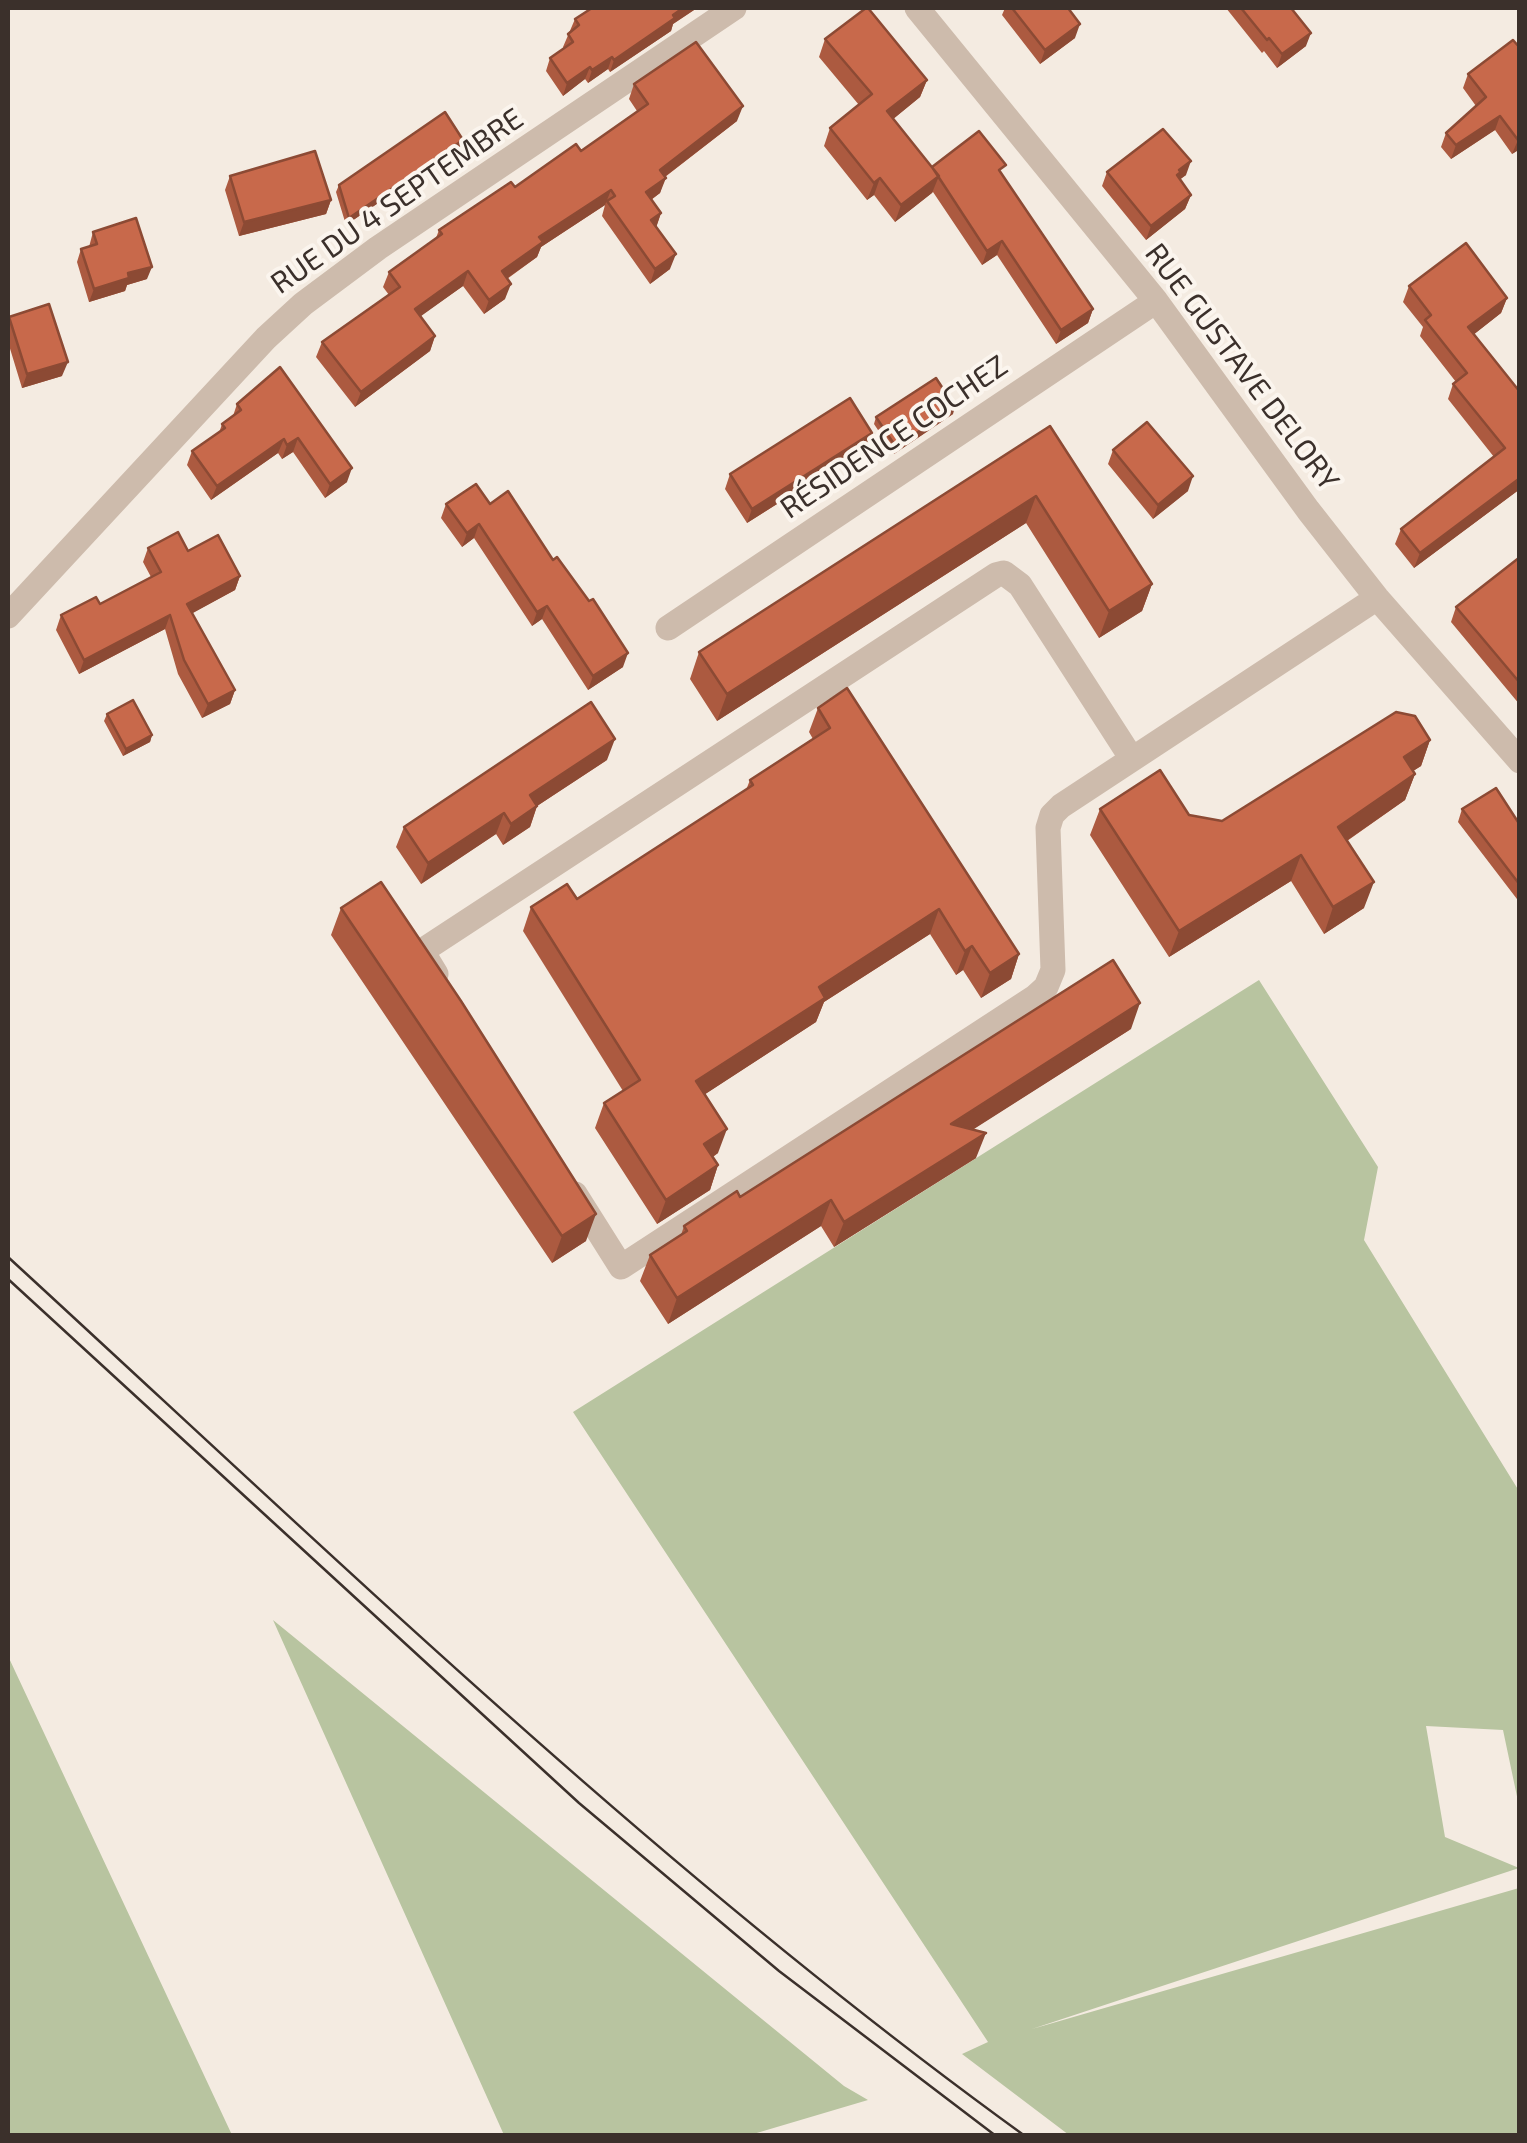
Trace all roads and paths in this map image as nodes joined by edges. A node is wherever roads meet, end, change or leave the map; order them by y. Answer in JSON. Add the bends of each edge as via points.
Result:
{"nodes":[{"id":1,"x":734,"y":8,"type":"edge"},
{"id":2,"x":918,"y":8,"type":"edge"},
{"id":3,"x":1156,"y":301,"type":"junction"},
{"id":4,"x":1377,"y":598,"type":"junction"},
{"id":5,"x":8,"y":616,"type":"edge"},
{"id":6,"x":668,"y":628,"type":"dead end"},
{"id":7,"x":1132,"y":759,"type":"junction"},
{"id":8,"x":1520,"y":760,"type":"edge"},
{"id":9,"x":453,"y":1001,"type":"edge"},
{"id":10,"x":558,"y":1167,"type":"edge"}],
"edges":[{"from":1,"to":5,"type":"street","name":"RUE DU 4 SEPTEMBRE","via":[[302,304]]},
{"from":2,"to":3,"type":"street","name":"RUE GUSTAVE DELORY"},
{"from":3,"to":4,"type":"street","name":"RUE GUSTAVE DELORY"},
{"from":3,"to":6,"type":"street","name":"RÉSIDENCE COCHEZ"},
{"from":4,"to":7,"type":"street"},
{"from":4,"to":8,"type":"street","name":"RUE GUSTAVE DELORY"},
{"from":7,"to":9,"type":"street","via":[[1020,585],[996,574],[422,951]]},
{"from":7,"to":10,"type":"street","via":[[1052,815],[1053,970],[1035,997],[621,1266]]}]}
